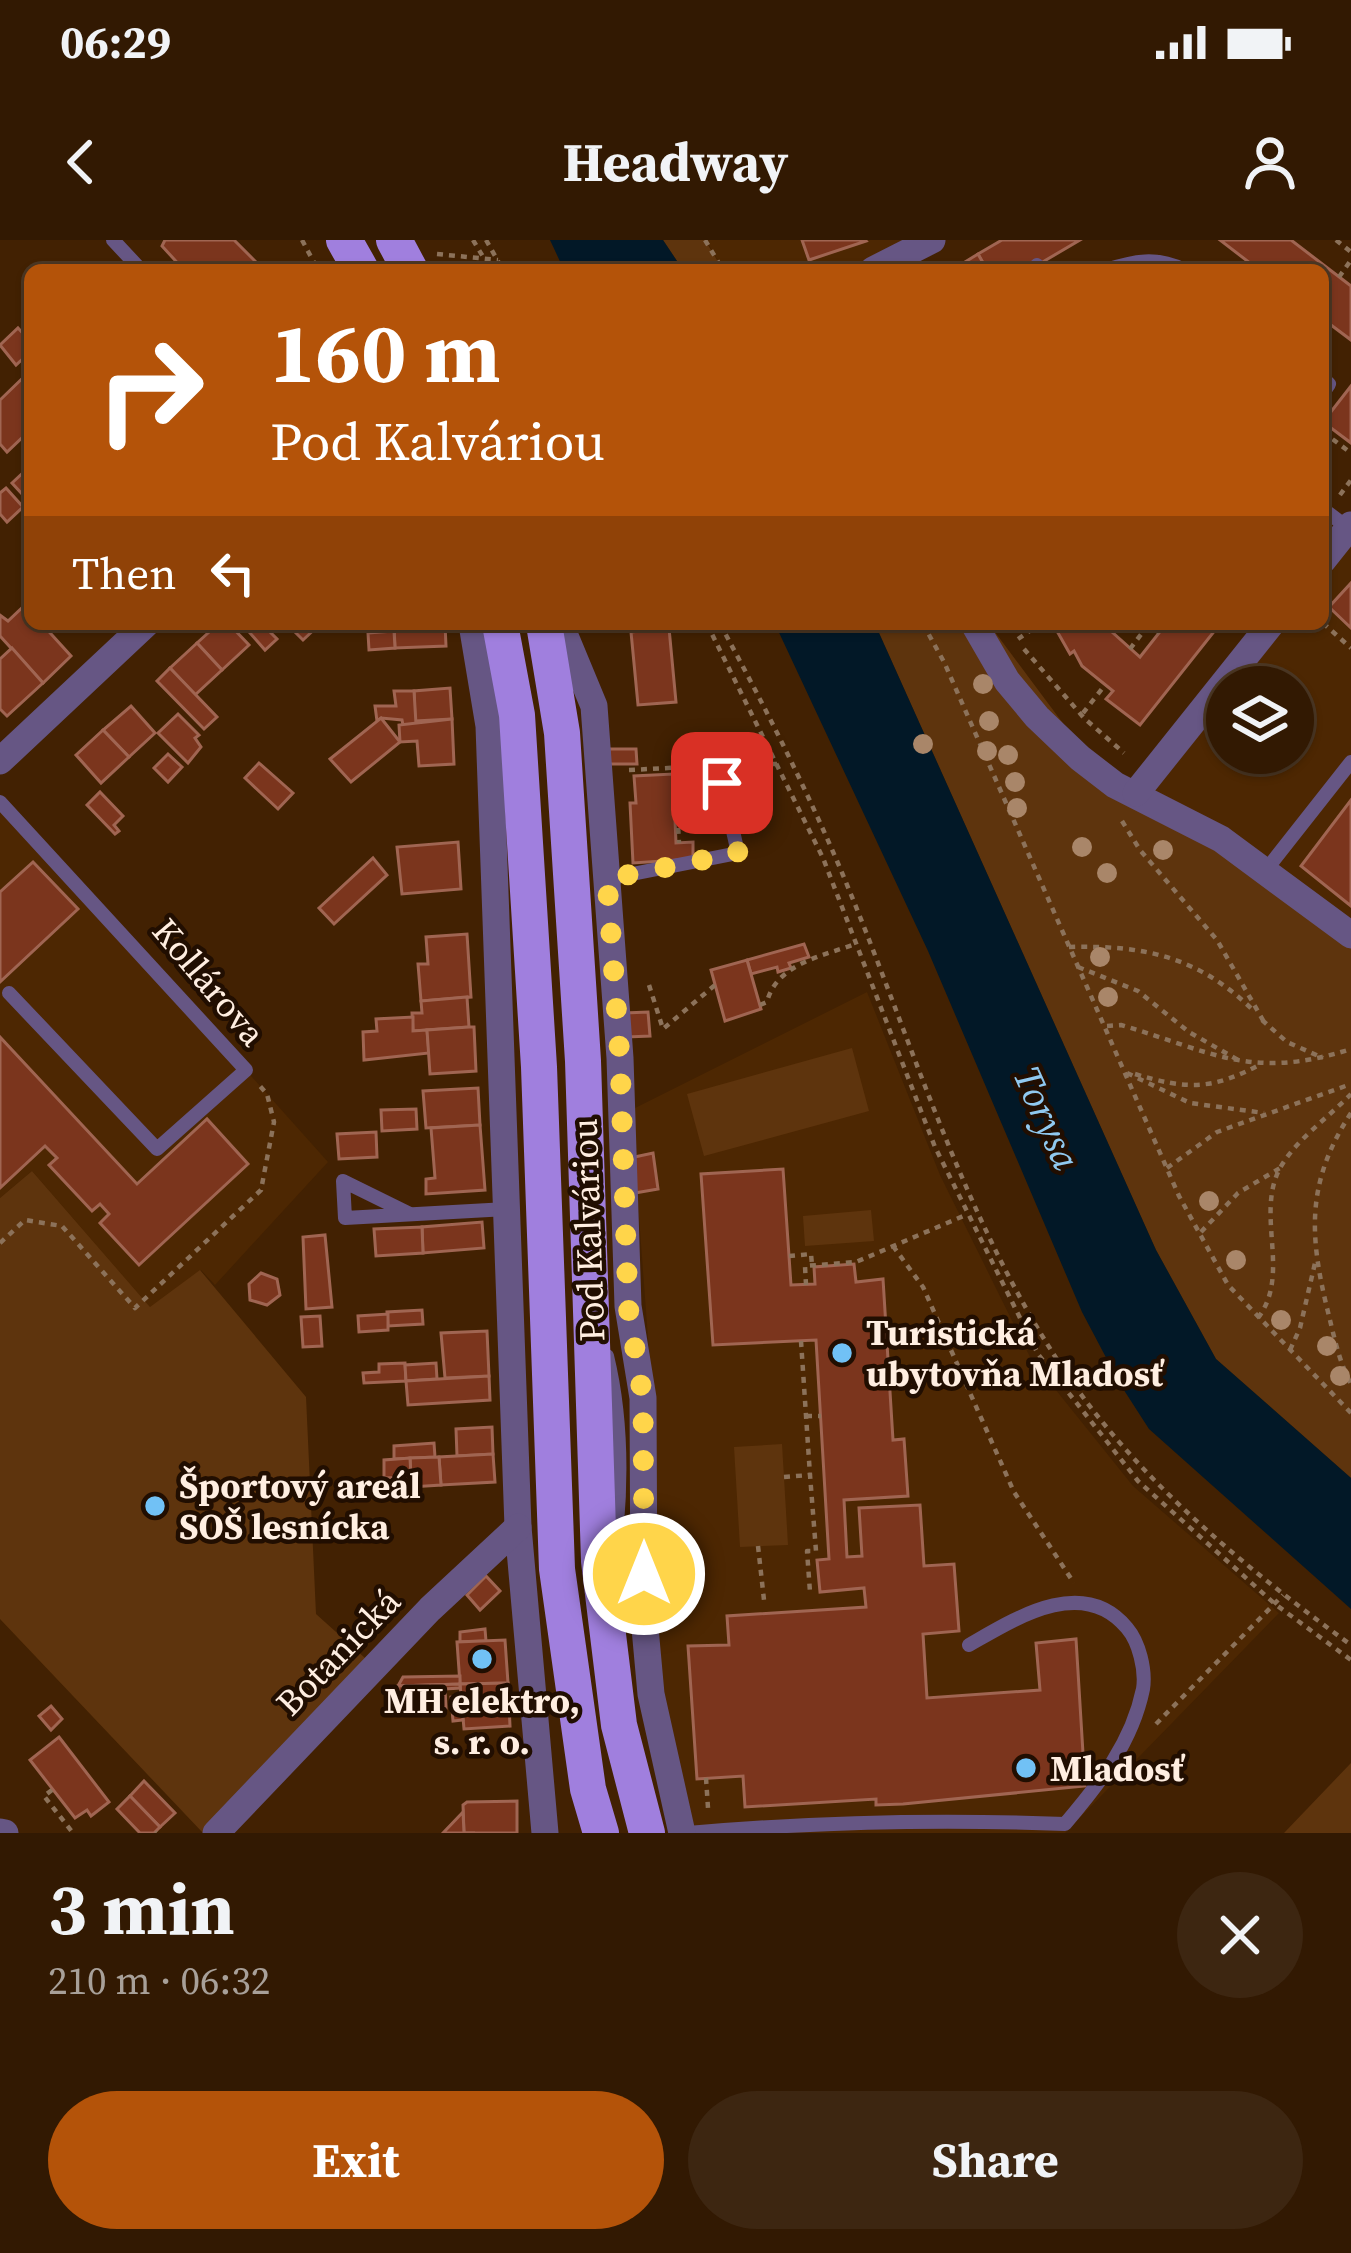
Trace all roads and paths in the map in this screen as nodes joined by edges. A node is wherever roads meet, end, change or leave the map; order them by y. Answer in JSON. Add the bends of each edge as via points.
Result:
{"nodes":[{"id":1,"x":113,"y":240,"type":"edge"},
{"id":2,"x":394,"y":240,"type":"edge"},
{"id":3,"x":473,"y":240,"type":"edge"},
{"id":4,"x":486,"y":240,"type":"edge"},
{"id":5,"x":932,"y":240,"type":"edge"},
{"id":6,"x":1336,"y":240,"type":"edge"},
{"id":7,"x":1351,"y":256,"type":"edge"},
{"id":8,"x":485,"y":259,"type":"junction"},
{"id":9,"x":498,"y":260,"type":"junction"},
{"id":10,"x":419,"y":262,"type":"edge"},
{"id":11,"x":135,"y":264,"type":"edge"},
{"id":12,"x":488,"y":264,"type":"edge"},
{"id":13,"x":500,"y":264,"type":"edge"},
{"id":14,"x":885,"y":264,"type":"edge"},
{"id":15,"x":1125,"y":264,"type":"edge"},
{"id":16,"x":1169,"y":264,"type":"edge"},
{"id":17,"x":1339,"y":277,"type":"dead end"},
{"id":18,"x":1349,"y":527,"type":"edge"},
{"id":19,"x":1329,"y":552,"type":"edge"},
{"id":20,"x":140,"y":630,"type":"edge"},
{"id":21,"x":473,"y":630,"type":"edge"},
{"id":22,"x":501,"y":630,"type":"edge"},
{"id":23,"x":545,"y":630,"type":"edge"},
{"id":24,"x":562,"y":630,"type":"edge"},
{"id":25,"x":709,"y":630,"type":"edge"},
{"id":26,"x":723,"y":630,"type":"edge"},
{"id":27,"x":926,"y":630,"type":"edge"},
{"id":28,"x":977,"y":630,"type":"edge"},
{"id":29,"x":1013,"y":630,"type":"edge"},
{"id":30,"x":1031,"y":630,"type":"edge"},
{"id":31,"x":1145,"y":630,"type":"edge"},
{"id":32,"x":1155,"y":630,"type":"edge"},
{"id":33,"x":1266,"y":630,"type":"edge"},
{"id":34,"x":1159,"y":633,"type":"dead end"},
{"id":35,"x":1018,"y":639,"type":"junction"},
{"id":36,"x":1130,"y":650,"type":"dead end"},
{"id":37,"x":1105,"y":685,"type":"dead end"},
{"id":38,"x":1081,"y":715,"type":"junction"},
{"id":39,"x":0,"y":760,"type":"edge"},
{"id":40,"x":1132,"y":761,"type":"dead end"},
{"id":41,"x":1351,"y":762,"type":"edge"},
{"id":42,"x":777,"y":764,"type":"junction"},
{"id":43,"x":736,"y":765,"type":"dead end"},
{"id":44,"x":716,"y":766,"type":"dead end"},
{"id":45,"x":674,"y":768,"type":"junction"},
{"id":46,"x":599,"y":771,"type":"junction"},
{"id":47,"x":738,"y":774,"type":"dead end"},
{"id":48,"x":722,"y":783,"type":"dead end"},
{"id":49,"x":1126,"y":789,"type":"junction"},
{"id":50,"x":0,"y":802,"type":"edge"},
{"id":51,"x":679,"y":843,"type":"dead end"},
{"id":52,"x":1266,"y":870,"type":"junction"},
{"id":53,"x":607,"y":879,"type":"junction"},
{"id":54,"x":1351,"y":935,"type":"edge"},
{"id":55,"x":855,"y":944,"type":"junction"},
{"id":56,"x":1069,"y":947,"type":"junction"},
{"id":57,"x":1077,"y":967,"type":"junction"},
{"id":58,"x":649,"y":985,"type":"dead end"},
{"id":59,"x":715,"y":985,"type":"dead end"},
{"id":60,"x":8,"y":993,"type":"dead end"},
{"id":61,"x":760,"y":1005,"type":"dead end"},
{"id":62,"x":1264,"y":1022,"type":"junction"},
{"id":63,"x":1104,"y":1026,"type":"junction"},
{"id":64,"x":1351,"y":1049,"type":"edge"},
{"id":65,"x":1323,"y":1058,"type":"junction"},
{"id":66,"x":1243,"y":1062,"type":"junction"},
{"id":67,"x":1264,"y":1064,"type":"junction"},
{"id":68,"x":246,"y":1070,"type":"junction"},
{"id":69,"x":1124,"y":1071,"type":"junction"},
{"id":70,"x":1351,"y":1084,"type":"edge"},
{"id":71,"x":1351,"y":1094,"type":"edge"},
{"id":72,"x":1269,"y":1113,"type":"junction"},
{"id":73,"x":1351,"y":1113,"type":"edge"},
{"id":74,"x":1167,"y":1168,"type":"junction"},
{"id":75,"x":1280,"y":1168,"type":"junction"},
{"id":76,"x":507,"y":1210,"type":"junction"},
{"id":77,"x":410,"y":1214,"type":"junction"},
{"id":78,"x":968,"y":1214,"type":"junction"},
{"id":79,"x":1200,"y":1233,"type":"junction"},
{"id":80,"x":0,"y":1243,"type":"edge"},
{"id":81,"x":893,"y":1246,"type":"junction"},
{"id":82,"x":789,"y":1256,"type":"dead end"},
{"id":83,"x":1316,"y":1258,"type":"junction"},
{"id":84,"x":812,"y":1265,"type":"junction"},
{"id":85,"x":806,"y":1285,"type":"dead end"},
{"id":86,"x":1258,"y":1318,"type":"junction"},
{"id":87,"x":801,"y":1341,"type":"dead end"},
{"id":88,"x":1289,"y":1352,"type":"junction"},
{"id":89,"x":1351,"y":1384,"type":"edge"},
{"id":90,"x":1351,"y":1412,"type":"edge"},
{"id":91,"x":806,"y":1416,"type":"junction"},
{"id":92,"x":821,"y":1416,"type":"dead end"},
{"id":93,"x":810,"y":1475,"type":"junction"},
{"id":94,"x":784,"y":1478,"type":"dead end"},
{"id":95,"x":518,"y":1527,"type":"junction"},
{"id":96,"x":758,"y":1546,"type":"dead end"},
{"id":97,"x":810,"y":1592,"type":"dead end"},
{"id":98,"x":1283,"y":1595,"type":"junction"},
{"id":99,"x":764,"y":1600,"type":"dead end"},
{"id":100,"x":1088,"y":1600,"type":"junction"},
{"id":101,"x":1275,"y":1604,"type":"junction"},
{"id":102,"x":969,"y":1645,"type":"dead end"},
{"id":103,"x":1351,"y":1645,"type":"edge"},
{"id":104,"x":1351,"y":1660,"type":"edge"},
{"id":105,"x":1112,"y":1768,"type":"junction"},
{"id":106,"x":706,"y":1778,"type":"dead end"},
{"id":107,"x":52,"y":1790,"type":"dead end"},
{"id":108,"x":709,"y":1819,"type":"dead end"},
{"id":109,"x":74,"y":1833,"type":"edge"},
{"id":110,"x":216,"y":1833,"type":"edge"},
{"id":111,"x":545,"y":1833,"type":"edge"},
{"id":112,"x":601,"y":1833,"type":"edge"},
{"id":113,"x":647,"y":1833,"type":"edge"},
{"id":114,"x":685,"y":1833,"type":"edge"}],
"edges":[{"from":1,"to":11,"type":"lane"},
{"from":2,"to":10,"type":"main road"},
{"from":3,"to":8,"type":"path"},
{"from":4,"to":9,"type":"path"},
{"from":5,"to":14,"type":"street"},
{"from":6,"to":7,"type":"path"},
{"from":7,"to":17,"type":"path"},
{"from":8,"to":9,"type":"path"},
{"from":8,"to":10,"type":"path"},
{"from":8,"to":12,"type":"path"},
{"from":9,"to":13,"type":"path"},
{"from":15,"to":16,"type":"lane"},
{"from":18,"to":19,"type":"street"},
{"from":20,"to":39,"type":"street"},
{"from":21,"to":76,"type":"street","via":[[489,726]]},
{"from":22,"to":112,"type":"main road","name":"Pod Kalváriou","via":[[517,715],[539,1067],[557,1569]]},
{"from":23,"to":113,"type":"main road","name":"Pod Kalváriou","via":[[562,734],[583,1061],[599,1561],[619,1725]]},
{"from":24,"to":46,"type":"street","name":"Pod Kalváriou","via":[[594,706]]},
{"from":25,"to":42,"type":"path"},
{"from":26,"to":98,"type":"path","via":[[837,861],[946,1141],[1023,1302],[1140,1468]]},
{"from":27,"to":56,"type":"path"},
{"from":28,"to":49,"type":"street","via":[[1037,717]]},
{"from":29,"to":35,"type":"path"},
{"from":30,"to":35,"type":"path"},
{"from":31,"to":36,"type":"path"},
{"from":32,"to":34,"type":"path"},
{"from":33,"to":49,"type":"street"},
{"from":35,"to":38,"type":"path"},
{"from":37,"to":38,"type":"path"},
{"from":38,"to":40,"type":"path"},
{"from":41,"to":52,"type":"lane"},
{"from":42,"to":43,"type":"path"},
{"from":42,"to":47,"type":"path"},
{"from":42,"to":55,"type":"path"},
{"from":44,"to":45,"type":"path"},
{"from":45,"to":46,"type":"path"},
{"from":45,"to":51,"type":"path"},
{"from":46,"to":53,"type":"street","name":"Pod Kalváriou"},
{"from":48,"to":53,"type":"lane","via":[[738,853]]},
{"from":49,"to":52,"type":"street"},
{"from":49,"to":62,"type":"path","via":[[1115,802],[1127,832],[1217,940]]},
{"from":50,"to":68,"type":"lane","name":"Kollárova"},
{"from":52,"to":54,"type":"street"},
{"from":53,"to":114,"type":"street","name":"Pod Kalváriou","via":[[628,1306],[643,1398],[644,1617],[651,1694]]},
{"from":55,"to":61,"type":"path","via":[[797,965]]},
{"from":55,"to":78,"type":"path"},
{"from":56,"to":57,"type":"path"},
{"from":56,"to":62,"type":"path","via":[[1187,961]]},
{"from":57,"to":63,"type":"path"},
{"from":57,"to":66,"type":"path","via":[[1138,991]]},
{"from":58,"to":59,"type":"path","via":[[663,1029]]},
{"from":60,"to":68,"type":"lane","name":"Kollárova","via":[[157,1149]]},
{"from":62,"to":65,"type":"path"},
{"from":63,"to":66,"type":"path"},
{"from":63,"to":69,"type":"path"},
{"from":64,"to":65,"type":"path"},
{"from":65,"to":67,"type":"path"},
{"from":66,"to":67,"type":"path"},
{"from":67,"to":69,"type":"path","via":[[1200,1088]]},
{"from":68,"to":80,"type":"path","via":[[267,1094],[274,1122],[261,1190],[135,1308],[62,1226],[25,1220]]},
{"from":69,"to":72,"type":"path","via":[[1190,1103]]},
{"from":69,"to":74,"type":"path"},
{"from":70,"to":72,"type":"path"},
{"from":71,"to":75,"type":"path"},
{"from":72,"to":74,"type":"path","via":[[1217,1132]]},
{"from":73,"to":83,"type":"path","via":[[1316,1191]]},
{"from":74,"to":79,"type":"path"},
{"from":75,"to":79,"type":"path","via":[[1238,1193]]},
{"from":75,"to":86,"type":"path","via":[[1272,1191],[1273,1290]]},
{"from":76,"to":77,"type":"lane"},
{"from":76,"to":95,"type":"street"},
{"from":77,"to":77,"type":"lane","via":[[346,1218],[343,1181],[393,1206]]},
{"from":78,"to":81,"type":"path"},
{"from":78,"to":101,"type":"path","via":[[1037,1354],[1064,1391],[1138,1481]]},
{"from":79,"to":86,"type":"path","via":[[1228,1285]]},
{"from":81,"to":84,"type":"path","via":[[856,1262]]},
{"from":81,"to":100,"type":"path","via":[[923,1287],[1014,1492]]},
{"from":82,"to":84,"type":"path","via":[[811,1254]]},
{"from":83,"to":88,"type":"path"},
{"from":83,"to":89,"type":"path"},
{"from":84,"to":85,"type":"path","via":[[805,1266]]},
{"from":86,"to":88,"type":"path"},
{"from":87,"to":91,"type":"path"},
{"from":88,"to":90,"type":"path"},
{"from":91,"to":92,"type":"path"},
{"from":91,"to":93,"type":"path"},
{"from":93,"to":94,"type":"path"},
{"from":93,"to":97,"type":"path"},
{"from":95,"to":110,"type":"street","name":"Botanická"},
{"from":95,"to":111,"type":"street"},
{"from":96,"to":99,"type":"path"},
{"from":98,"to":101,"type":"path"},
{"from":98,"to":103,"type":"path"},
{"from":100,"to":102,"type":"lane","via":[[1050,1606]]},
{"from":100,"to":105,"type":"lane","name":"Pod Kalváriou","via":[[1117,1617],[1140,1654],[1144,1685]]},
{"from":101,"to":104,"type":"path"},
{"from":101,"to":105,"type":"path"},
{"from":105,"to":114,"type":"lane","name":"Pod Kalváriou","via":[[1065,1825],[886,1821]]},
{"from":106,"to":108,"type":"path"},
{"from":107,"to":109,"type":"path","via":[[44,1796]]}]}
